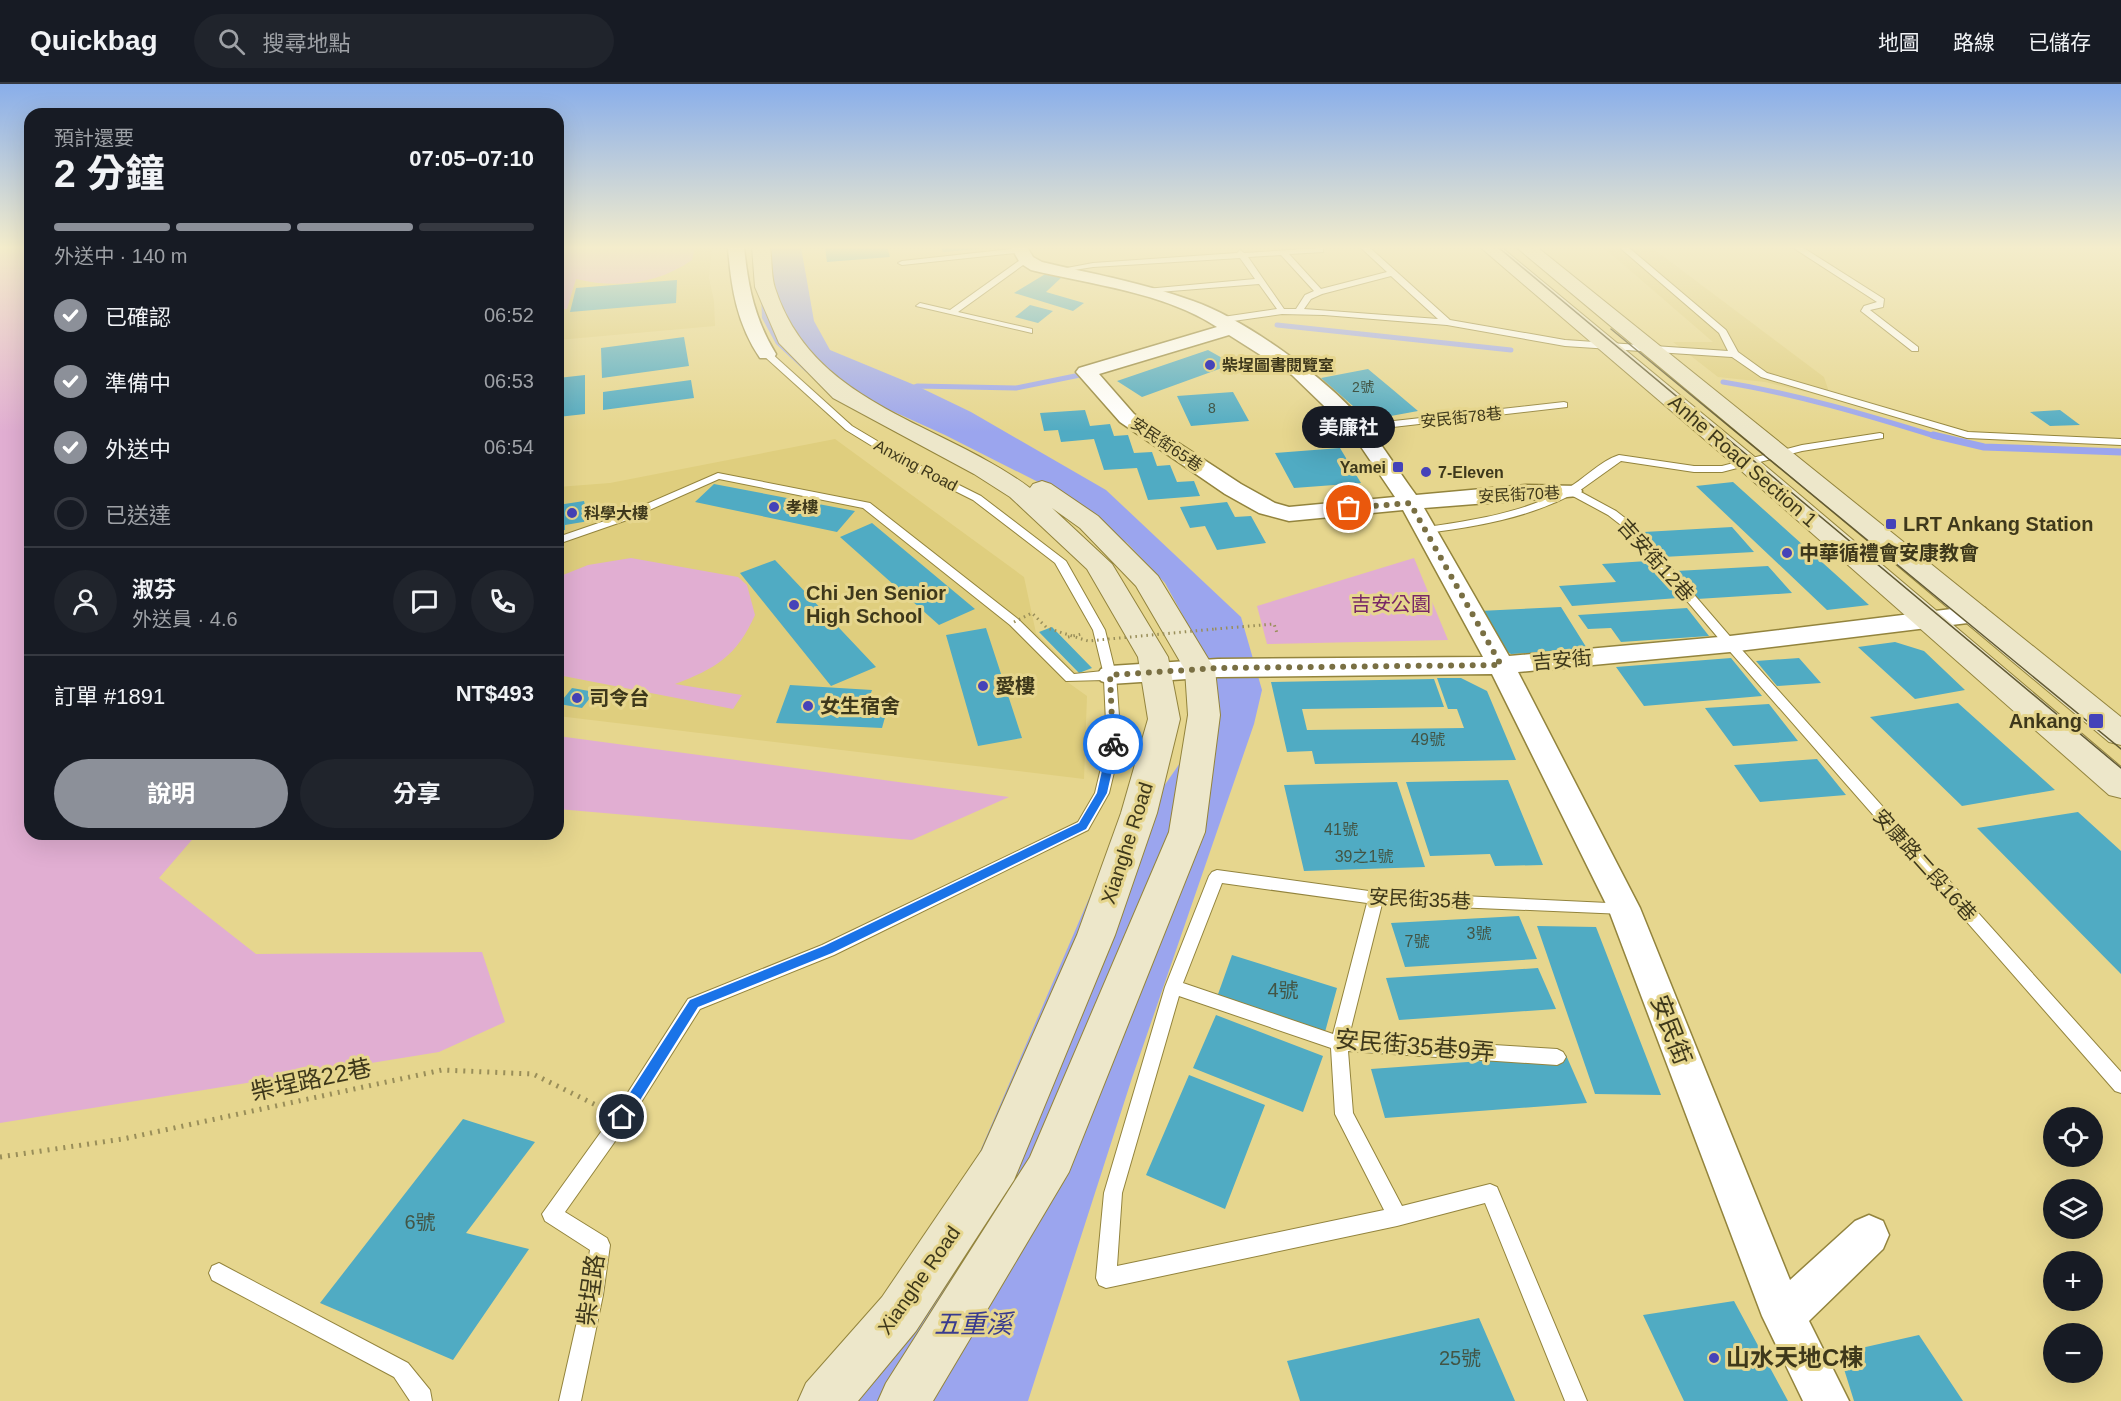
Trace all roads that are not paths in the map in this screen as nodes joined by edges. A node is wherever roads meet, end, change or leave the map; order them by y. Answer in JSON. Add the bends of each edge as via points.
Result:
{"nodes":[{"id":1,"x":743,"y":308,"type":"edge"},
{"id":2,"x":775,"y":308,"type":"edge"},
{"id":3,"x":798,"y":308,"type":"edge"},
{"id":4,"x":931,"y":308,"type":"edge"},
{"id":5,"x":957,"y":308,"type":"edge"},
{"id":6,"x":1196,"y":308,"type":"edge"},
{"id":7,"x":1280,"y":308,"type":"edge"},
{"id":8,"x":1301,"y":308,"type":"edge"},
{"id":9,"x":1432,"y":308,"type":"edge"},
{"id":10,"x":1563,"y":308,"type":"edge"},
{"id":11,"x":1600,"y":308,"type":"edge"},
{"id":12,"x":1695,"y":308,"type":"edge"},
{"id":13,"x":1867,"y":308,"type":"edge"},
{"id":14,"x":1282,"y":311,"type":"junction"},
{"id":15,"x":1299,"y":311,"type":"junction"},
{"id":16,"x":952,"y":313,"type":"junction"},
{"id":17,"x":1447,"y":322,"type":"junction"},
{"id":18,"x":1226,"y":324,"type":"junction"},
{"id":19,"x":1029,"y":331,"type":"dead end"},
{"id":20,"x":1609,"y":347,"type":"junction"},
{"id":21,"x":1650,"y":349,"type":"junction"},
{"id":22,"x":1915,"y":349,"type":"dead end"},
{"id":23,"x":767,"y":354,"type":"joint"},
{"id":24,"x":1734,"y":354,"type":"junction"},
{"id":25,"x":1564,"y":405,"type":"dead end"},
{"id":26,"x":1358,"y":428,"type":"junction"},
{"id":27,"x":1880,"y":436,"type":"dead end"},
{"id":28,"x":2121,"y":442,"type":"edge"},
{"id":29,"x":1779,"y":454,"type":"junction"},
{"id":30,"x":1747,"y":463,"type":"junction"},
{"id":31,"x":1570,"y":491,"type":"junction"},
{"id":32,"x":1410,"y":503,"type":"junction"},
{"id":33,"x":1427,"y":530,"type":"junction"},
{"id":34,"x":564,"y":540,"type":"edge"},
{"id":35,"x":1976,"y":614,"type":"junction"},
{"id":36,"x":1929,"y":621,"type":"junction"},
{"id":37,"x":1730,"y":644,"type":"junction"},
{"id":38,"x":1501,"y":665,"type":"junction"},
{"id":39,"x":1209,"y":669,"type":"junction"},
{"id":40,"x":1158,"y":674,"type":"junction"},
{"id":41,"x":1110,"y":675,"type":"junction"},
{"id":42,"x":2121,"y":734,"type":"edge"},
{"id":43,"x":2121,"y":786,"type":"edge"},
{"id":44,"x":1376,"y":898,"type":"junction"},
{"id":45,"x":1624,"y":908,"type":"junction"},
{"id":46,"x":1173,"y":987,"type":"junction"},
{"id":47,"x":1339,"y":1043,"type":"junction"},
{"id":48,"x":1557,"y":1057,"type":"dead end"},
{"id":49,"x":2121,"y":1085,"type":"edge"},
{"id":50,"x":1397,"y":1217,"type":"junction"},
{"id":51,"x":1869,"y":1235,"type":"dead end"},
{"id":52,"x":219,"y":1272,"type":"dead end"},
{"id":53,"x":1783,"y":1316,"type":"junction"},
{"id":54,"x":421,"y":1401,"type":"edge"},
{"id":55,"x":570,"y":1401,"type":"edge"},
{"id":56,"x":825,"y":1401,"type":"edge"},
{"id":57,"x":904,"y":1401,"type":"edge"},
{"id":58,"x":1576,"y":1401,"type":"edge"},
{"id":59,"x":1827,"y":1401,"type":"edge"}],
"edges":[{"from":1,"to":23,"type":"street","name":"Anxing Road","via":[[750,328]]},
{"from":2,"to":40,"type":"main road","name":"Xianghe Road","via":[[790,343],[841,393],[983,469],[1028,500],[1098,564],[1153,657]]},
{"from":3,"to":39,"type":"main road","via":[[814,338],[874,396],[1027,478],[1089,522],[1148,582]]},
{"from":4,"to":16,"type":"lane"},
{"from":5,"to":16,"type":"lane"},
{"from":6,"to":18,"type":"street","name":"安民街"},
{"from":7,"to":14,"type":"lane"},
{"from":8,"to":15,"type":"lane"},
{"from":9,"to":17,"type":"lane"},
{"from":10,"to":20,"type":"main road","name":"Anhe Road Section 1"},
{"from":11,"to":21,"type":"main road","name":"Anhe Road Section 1"},
{"from":12,"to":24,"type":"lane","via":[[1723,332]]},
{"from":13,"to":22,"type":"lane","via":[[1864,312]]},
{"from":14,"to":15,"type":"lane"},
{"from":14,"to":18,"type":"lane"},
{"from":15,"to":17,"type":"lane"},
{"from":16,"to":19,"type":"lane"},
{"from":17,"to":20,"type":"lane"},
{"from":18,"to":26,"type":"street","name":"安民街","via":[[1299,371]]},
{"from":18,"to":32,"type":"street","name":"安民街65巷","via":[[1086,372],[1127,418],[1267,508],[1289,514]]},
{"from":20,"to":21,"type":"lane"},
{"from":20,"to":30,"type":"main road","name":"Anhe Road Section 1"},
{"from":21,"to":24,"type":"lane"},
{"from":21,"to":29,"type":"main road","name":"Anhe Road Section 1"},
{"from":23,"to":41,"type":"lane","name":"Anxing Road","via":[[849,428],[977,498],[1060,561],[1099,630]]},
{"from":24,"to":28,"type":"lane","via":[[1764,375],[1967,435]]},
{"from":25,"to":26,"type":"lane","name":"安民街78巷"},
{"from":26,"to":32,"type":"street","name":"安民街"},
{"from":27,"to":29,"type":"lane"},
{"from":29,"to":30,"type":"lane"},
{"from":29,"to":35,"type":"main road","name":"Anhe Road Section 1"},
{"from":30,"to":31,"type":"lane","name":"安民街70巷","via":[[1707,470],[1619,458]]},
{"from":30,"to":36,"type":"main road","name":"Anhe Road Section 1"},
{"from":31,"to":32,"type":"street","name":"安民街70巷"},
{"from":31,"to":33,"type":"lane","via":[[1507,515]]},
{"from":31,"to":37,"type":"lane","name":"吉安街12巷","via":[[1630,527]]},
{"from":32,"to":33,"type":"street","name":"安民街"},
{"from":33,"to":38,"type":"street","name":"安民街"},
{"from":34,"to":41,"type":"lane","via":[[718,476],[866,505],[1014,622],[1071,678]]},
{"from":35,"to":36,"type":"street","name":"吉安街"},
{"from":35,"to":42,"type":"main road","name":"Anhe Road Section 1"},
{"from":36,"to":37,"type":"street","name":"吉安街"},
{"from":36,"to":43,"type":"main road","name":"Anhe Road Section 1"},
{"from":37,"to":38,"type":"street","name":"吉安街"},
{"from":37,"to":49,"type":"lane","name":"安康路二段16巷"},
{"from":38,"to":39,"type":"street","name":"吉安街"},
{"from":38,"to":45,"type":"street","name":"安民街"},
{"from":39,"to":40,"type":"street","name":"吉安街"},
{"from":39,"to":57,"type":"main road","via":[[1187,832],[1046,1172]]},
{"from":40,"to":41,"type":"street","name":"吉安街"},
{"from":40,"to":56,"type":"main road","name":"Xianghe Road","via":[[1164,719],[1139,813],[1096,935],[998,1165],[899,1314]]},
{"from":41,"to":55,"type":"lane","name":"柴埕路","via":[[1114,743],[1102,793],[1083,826],[828,950],[694,1004],[622,1117],[552,1214],[600,1245]]},
{"from":44,"to":45,"type":"lane","name":"安民街35巷"},
{"from":44,"to":46,"type":"lane","name":"安民街35巷","via":[[1216,876]]},
{"from":44,"to":47,"type":"lane"},
{"from":45,"to":53,"type":"street","name":"安民街"},
{"from":46,"to":47,"type":"lane","name":"安民街35巷9弄"},
{"from":46,"to":50,"type":"lane","via":[[1113,1193],[1106,1278]]},
{"from":47,"to":48,"type":"lane","name":"安民街35巷9弄"},
{"from":47,"to":50,"type":"lane","via":[[1344,1114]]},
{"from":50,"to":58,"type":"lane","via":[[1490,1193]]},
{"from":51,"to":53,"type":"street"},
{"from":52,"to":54,"type":"lane","via":[[401,1370]]},
{"from":53,"to":59,"type":"street","name":"安民街"}]}
